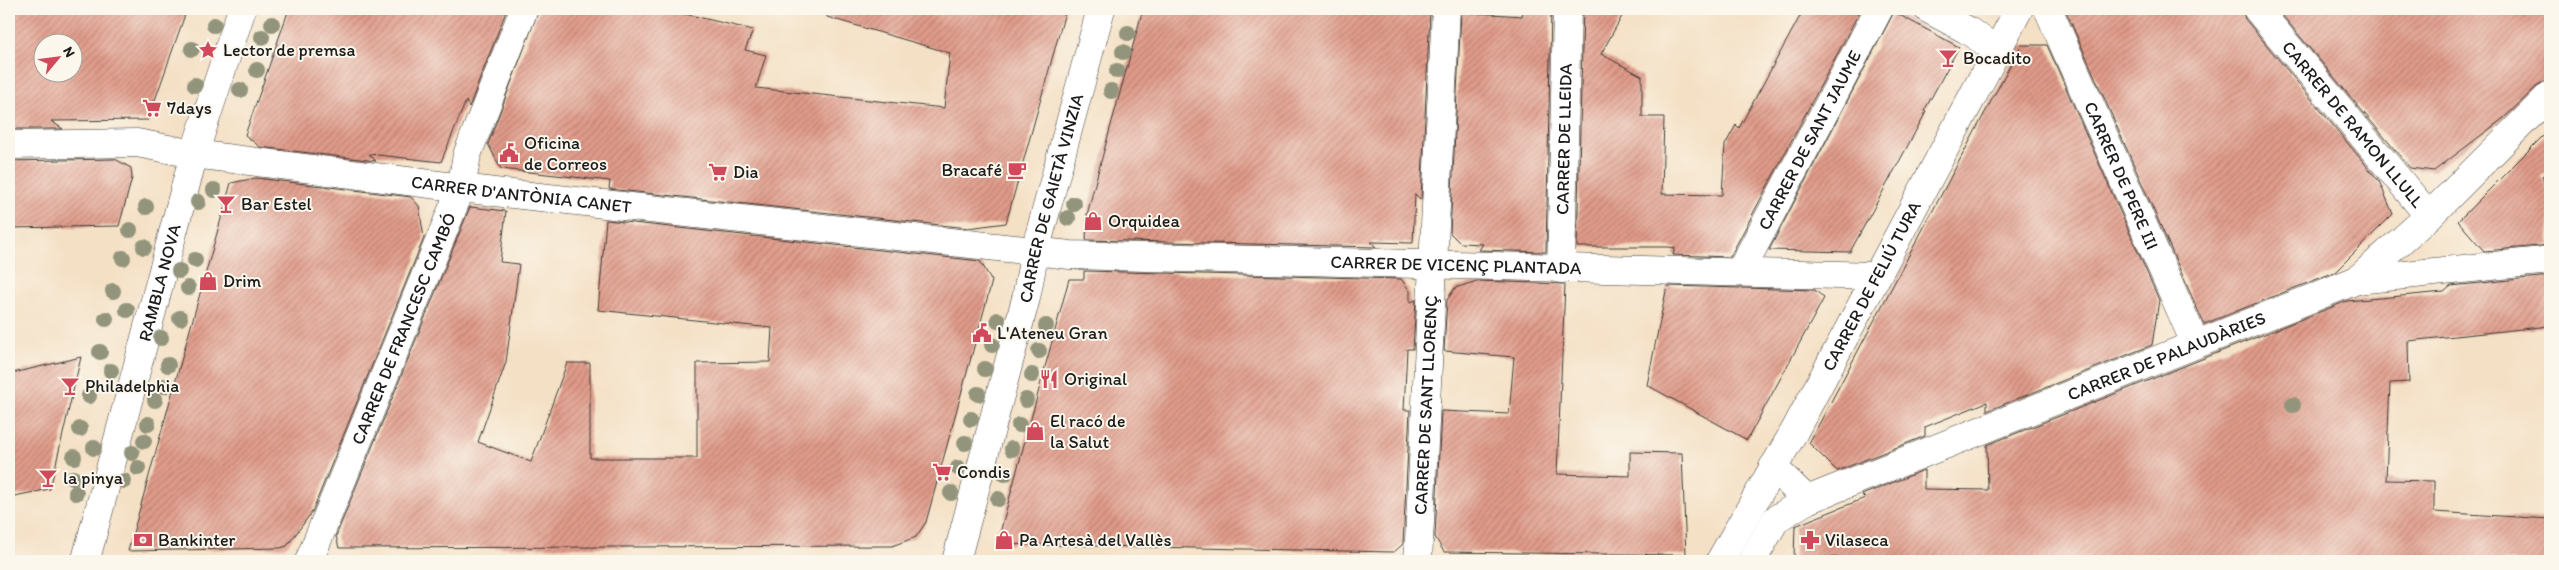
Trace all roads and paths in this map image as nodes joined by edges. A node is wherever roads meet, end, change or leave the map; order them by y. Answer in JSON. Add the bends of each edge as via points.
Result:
{"nodes":[{"id":1,"x":242,"y":9,"type":"edge"},
{"id":2,"x":524,"y":9,"type":"edge"},
{"id":3,"x":1101,"y":9,"type":"edge"},
{"id":4,"x":1446,"y":9,"type":"edge"},
{"id":5,"x":1567,"y":9,"type":"edge"},
{"id":6,"x":1879,"y":9,"type":"edge"},
{"id":7,"x":1928,"y":9,"type":"edge"},
{"id":8,"x":2019,"y":9,"type":"edge"},
{"id":9,"x":2048,"y":9,"type":"edge"},
{"id":10,"x":2257,"y":9,"type":"edge"},
{"id":11,"x":1997,"y":50,"type":"junction"},
{"id":12,"x":2550,"y":95,"type":"edge"},
{"id":13,"x":9,"y":145,"type":"edge"},
{"id":14,"x":194,"y":154,"type":"junction"},
{"id":15,"x":461,"y":188,"type":"junction"},
{"id":16,"x":2429,"y":216,"type":"junction"},
{"id":17,"x":1035,"y":251,"type":"junction"},
{"id":18,"x":2550,"y":260,"type":"edge"},
{"id":19,"x":1434,"y":266,"type":"junction"},
{"id":20,"x":1561,"y":269,"type":"junction"},
{"id":21,"x":1740,"y":272,"type":"junction"},
{"id":22,"x":1877,"y":276,"type":"junction"},
{"id":23,"x":2357,"y":280,"type":"junction"},
{"id":24,"x":2195,"y":343,"type":"junction"},
{"id":25,"x":1773,"y":467,"type":"junction"},
{"id":26,"x":1807,"y":500,"type":"junction"},
{"id":27,"x":86,"y":559,"type":"dead end"},
{"id":28,"x":309,"y":561,"type":"edge"},
{"id":29,"x":956,"y":561,"type":"edge"},
{"id":30,"x":1418,"y":561,"type":"edge"},
{"id":31,"x":1720,"y":561,"type":"edge"},
{"id":32,"x":1752,"y":561,"type":"edge"}],
"edges":[{"from":1,"to":14,"type":"street","name":"RAMBLA NOVA"},
{"from":2,"to":15,"type":"street","name":"CARRER DE FRANCESC CAMBÓ","via":[[467,155]]},
{"from":3,"to":17,"type":"street","name":"CARRER DE GAIETÀ VINZIA"},
{"from":4,"to":19,"type":"street","name":"CARRER DE SANT LLORENÇ"},
{"from":5,"to":20,"type":"street","name":"CARRER DE LLEIDA"},
{"from":6,"to":21,"type":"street","name":"CARRER DE SANT JAUME"},
{"from":7,"to":11,"type":"street"},
{"from":8,"to":11,"type":"street","name":"CARRER DE FELIÚ TURA"},
{"from":9,"to":24,"type":"street","name":"CARRER DE PERE III"},
{"from":10,"to":16,"type":"street","name":"CARRER DE RAMON LLULL"},
{"from":11,"to":22,"type":"street","name":"CARRER DE FELIÚ TURA"},
{"from":12,"to":16,"type":"street","name":"CARRER DE PALAUDÀRIES"},
{"from":13,"to":14,"type":"street","name":"CARRER D'ANTÒNIA CANET","via":[[137,143]]},
{"from":14,"to":15,"type":"street","name":"CARRER D'ANTÒNIA CANET"},
{"from":14,"to":27,"type":"street","name":"RAMBLA NOVA"},
{"from":15,"to":17,"type":"street","name":"CARRER D'ANTÒNIA CANET"},
{"from":15,"to":28,"type":"street","name":"CARRER DE FRANCESC CAMBÓ"},
{"from":16,"to":23,"type":"street","name":"CARRER DE PALAUDÀRIES"},
{"from":17,"to":19,"type":"street","name":"CARRER DE VICENÇ PLANTADA"},
{"from":17,"to":29,"type":"street","name":"CARRER DE GAIETÀ VINZIA","via":[[1026,298]]},
{"from":18,"to":23,"type":"street"},
{"from":19,"to":20,"type":"street","name":"CARRER DE VICENÇ PLANTADA"},
{"from":19,"to":30,"type":"street","name":"CARRER DE SANT LLORENÇ"},
{"from":20,"to":21,"type":"street","name":"CARRER DE VICENÇ PLANTADA"},
{"from":21,"to":22,"type":"street","name":"CARRER DE VICENÇ PLANTADA"},
{"from":22,"to":25,"type":"street","name":"CARRER DE FELIÚ TURA","via":[[1796,430]]},
{"from":23,"to":24,"type":"street","name":"CARRER DE PALAUDÀRIES"},
{"from":24,"to":26,"type":"street","name":"CARRER DE PALAUDÀRIES"},
{"from":25,"to":26,"type":"street"},
{"from":25,"to":31,"type":"street","name":"CARRER DE FELIÚ TURA"},
{"from":26,"to":32,"type":"street","name":"CARRER DE PALAUDÀRIES","via":[[1776,519]]}]}
